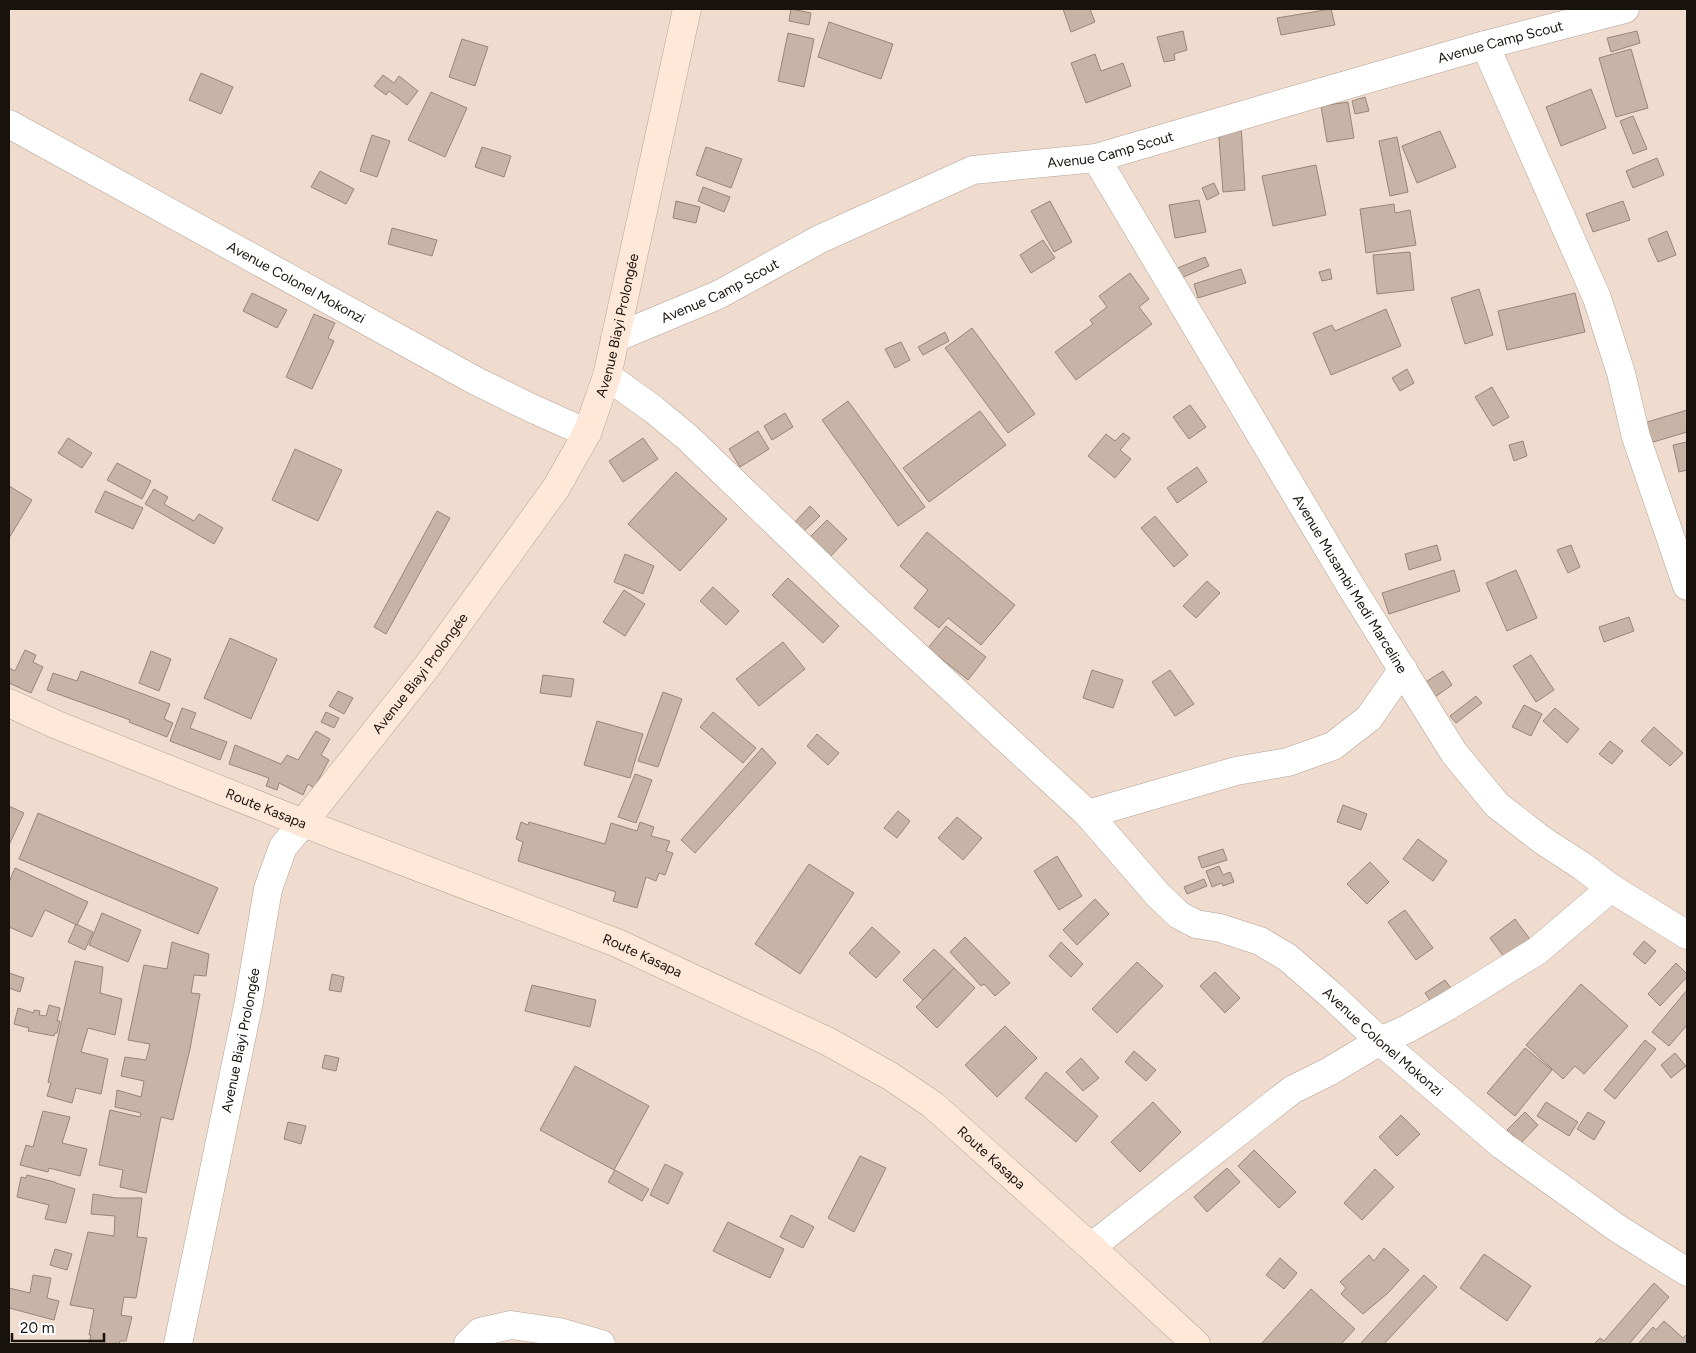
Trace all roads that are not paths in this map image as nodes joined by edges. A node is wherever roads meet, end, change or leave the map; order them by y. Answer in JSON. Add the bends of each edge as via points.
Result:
{"nodes":[{"id":1,"x":687,"y":9,"type":"edge"},
{"id":2,"x":1625,"y":9,"type":"edge"},
{"id":3,"x":1486,"y":46,"type":"junction"},
{"id":4,"x":9,"y":124,"type":"edge"},
{"id":5,"x":1096,"y":158,"type":"junction"},
{"id":6,"x":615,"y":338,"type":"junction"},
{"id":7,"x":607,"y":376,"type":"junction"},
{"id":8,"x":587,"y":433,"type":"junction"},
{"id":9,"x":1687,"y":586,"type":"edge"},
{"id":10,"x":1403,"y":669,"type":"junction"},
{"id":11,"x":9,"y":703,"type":"edge"},
{"id":12,"x":1088,"y":814,"type":"junction"},
{"id":13,"x":302,"y":823,"type":"junction"},
{"id":14,"x":1611,"y":888,"type":"junction"},
{"id":15,"x":1687,"y":935,"type":"edge"},
{"id":16,"x":1380,"y":1041,"type":"junction"},
{"id":17,"x":1091,"y":1247,"type":"junction"},
{"id":18,"x":1687,"y":1272,"type":"edge"},
{"id":19,"x":178,"y":1344,"type":"edge"},
{"id":20,"x":468,"y":1344,"type":"edge"},
{"id":21,"x":601,"y":1344,"type":"edge"},
{"id":22,"x":1196,"y":1344,"type":"edge"}],
"edges":[{"from":1,"to":6,"type":"main road","name":"Avenue Biayi Prolongée"},
{"from":2,"to":3,"type":"street","name":"Avenue Camp Scout"},
{"from":3,"to":5,"type":"street","name":"Avenue Camp Scout"},
{"from":3,"to":9,"type":"street","via":[[1597,298],[1621,373],[1636,436]]},
{"from":4,"to":8,"type":"street","name":"Avenue Colonel Mokonzi","via":[[476,381]]},
{"from":5,"to":6,"type":"street","name":"Avenue Camp Scout","via":[[973,170],[820,239],[718,295]]},
{"from":5,"to":10,"type":"street","name":"Avenue Musambi Medi Marceline"},
{"from":6,"to":7,"type":"main road","name":"Avenue Biayi Prolongée"},
{"from":7,"to":8,"type":"main road","name":"Avenue Biayi Prolongée"},
{"from":7,"to":12,"type":"street","name":"Avenue Colonel Mokonzi","via":[[687,437],[852,596]]},
{"from":8,"to":13,"type":"main road","name":"Avenue Biayi Prolongée","via":[[556,488],[428,665]]},
{"from":10,"to":12,"type":"street","via":[[1369,718],[1333,746],[1288,762],[1236,771]]},
{"from":10,"to":14,"type":"street","name":"Avenue Musambi Medi Marceline","via":[[1454,753],[1497,805]]},
{"from":11,"to":13,"type":"main road","name":"Route Kasapa"},
{"from":12,"to":16,"type":"street","name":"Avenue Colonel Mokonzi","via":[[1179,916],[1196,924],[1260,941],[1280,953]]},
{"from":13,"to":17,"type":"main road","name":"Route Kasapa","via":[[616,943],[827,1041],[890,1076],[932,1105]]},
{"from":13,"to":19,"type":"street","name":"Avenue Biayi Prolongée","via":[[283,847],[268,889],[249,1001]]},
{"from":14,"to":15,"type":"street","name":"Avenue Musambi Medi Marceline"},
{"from":14,"to":16,"type":"street","via":[[1537,951],[1407,1030]]},
{"from":16,"to":17,"type":"street","via":[[1292,1090]]},
{"from":16,"to":18,"type":"street","name":"Avenue Colonel Mokonzi","via":[[1503,1146],[1617,1228]]},
{"from":17,"to":22,"type":"main road","name":"Route Kasapa"},
{"from":20,"to":21,"type":"street","via":[[480,1332],[511,1325],[559,1332]]}]}
